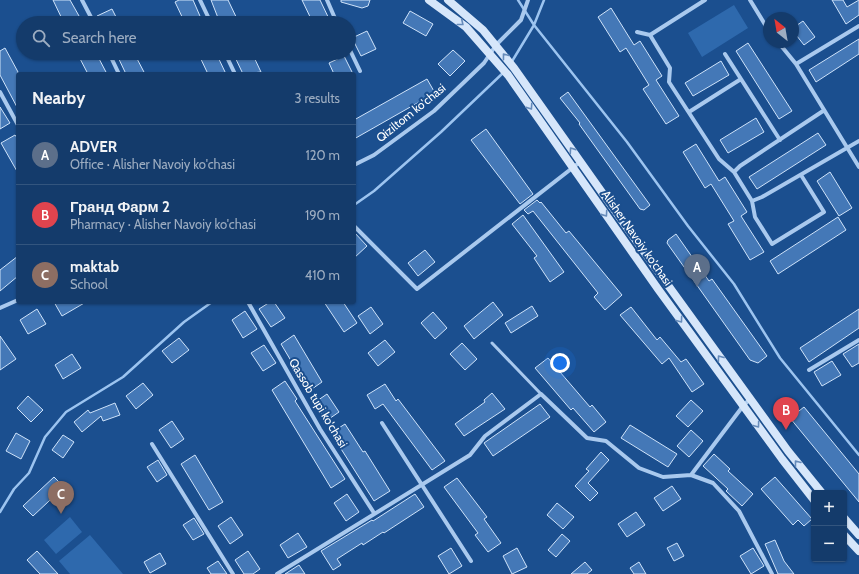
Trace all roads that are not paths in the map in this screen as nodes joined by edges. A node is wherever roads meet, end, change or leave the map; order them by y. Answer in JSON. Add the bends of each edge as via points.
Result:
{"nodes":[{"id":1,"x":82,"y":0,"type":"edge"},
{"id":2,"x":200,"y":0,"type":"edge"},
{"id":3,"x":327,"y":0,"type":"edge"},
{"id":4,"x":430,"y":0,"type":"edge"},
{"id":5,"x":448,"y":0,"type":"edge"},
{"id":6,"x":705,"y":0,"type":"edge"},
{"id":7,"x":750,"y":0,"type":"edge"},
{"id":8,"x":528,"y":2,"type":"edge"},
{"id":9,"x":90,"y":16,"type":"edge"},
{"id":10,"x":208,"y":16,"type":"edge"},
{"id":11,"x":334,"y":16,"type":"edge"},
{"id":12,"x":763,"y":21,"type":"edge"},
{"id":13,"x":859,"y":26,"type":"edge"},
{"id":14,"x":637,"y":32,"type":"dead end"},
{"id":15,"x":650,"y":35,"type":"junction"},
{"id":16,"x":496,"y":45,"type":"junction"},
{"id":17,"x":783,"y":48,"type":"edge"},
{"id":18,"x":490,"y":52,"type":"junction"},
{"id":19,"x":725,"y":54,"type":"dead end"},
{"id":20,"x":112,"y":60,"type":"edge"},
{"id":21,"x":228,"y":60,"type":"edge"},
{"id":22,"x":355,"y":60,"type":"edge"},
{"id":23,"x":796,"y":64,"type":"junction"},
{"id":24,"x":360,"y":71,"type":"dead end"},
{"id":25,"x":118,"y":72,"type":"edge"},
{"id":26,"x":234,"y":72,"type":"edge"},
{"id":27,"x":741,"y":79,"type":"junction"},
{"id":28,"x":0,"y":92,"type":"edge"},
{"id":29,"x":823,"y":111,"type":"junction"},
{"id":30,"x":689,"y":112,"type":"junction"},
{"id":31,"x":16,"y":121,"type":"edge"},
{"id":32,"x":780,"y":140,"type":"junction"},
{"id":33,"x":859,"y":141,"type":"edge"},
{"id":34,"x":847,"y":149,"type":"junction"},
{"id":35,"x":580,"y":162,"type":"junction"},
{"id":36,"x":356,"y":164,"type":"edge"},
{"id":37,"x":859,"y":167,"type":"edge"},
{"id":38,"x":573,"y":168,"type":"junction"},
{"id":39,"x":734,"y":172,"type":"junction"},
{"id":40,"x":801,"y":175,"type":"junction"},
{"id":41,"x":752,"y":201,"type":"junction"},
{"id":42,"x":356,"y":228,"type":"edge"},
{"id":43,"x":16,"y":301,"type":"edge"},
{"id":44,"x":249,"y":304,"type":"edge"},
{"id":45,"x":0,"y":308,"type":"edge"},
{"id":46,"x":706,"y":338,"type":"junction"},
{"id":47,"x":859,"y":340,"type":"edge"},
{"id":48,"x":492,"y":342,"type":"dead end"},
{"id":49,"x":698,"y":344,"type":"junction"},
{"id":50,"x":809,"y":370,"type":"dead end"},
{"id":51,"x":542,"y":394,"type":"junction"},
{"id":52,"x":750,"y":399,"type":"junction"},
{"id":53,"x":743,"y":406,"type":"junction"},
{"id":54,"x":382,"y":423,"type":"dead end"},
{"id":55,"x":152,"y":444,"type":"dead end"},
{"id":56,"x":691,"y":475,"type":"junction"},
{"id":57,"x":422,"y":484,"type":"junction"},
{"id":58,"x":820,"y":490,"type":"edge"},
{"id":59,"x":811,"y":496,"type":"edge"},
{"id":60,"x":374,"y":513,"type":"junction"},
{"id":61,"x":847,"y":521,"type":"edge"},
{"id":62,"x":859,"y":535,"type":"edge"},
{"id":63,"x":847,"y":538,"type":"edge"},
{"id":64,"x":859,"y":551,"type":"edge"},
{"id":65,"x":471,"y":561,"type":"dead end"},
{"id":66,"x":233,"y":574,"type":"edge"},
{"id":67,"x":277,"y":574,"type":"edge"},
{"id":68,"x":772,"y":574,"type":"edge"}],
"edges":[{"from":1,"to":9,"type":"street"},
{"from":2,"to":10,"type":"street"},
{"from":3,"to":11,"type":"street"},
{"from":4,"to":18,"type":"main road","name":"Alisher Navoiy ko'chasi","one_way":true,"via":[[466,27]]},
{"from":5,"to":16,"type":"main road","name":"Alisher Navoiy ko'chasi","via":[[468,15]]},
{"from":6,"to":15,"type":"street"},
{"from":7,"to":12,"type":"street"},
{"from":8,"to":16,"type":"street","name":"Qiziltom ko'chasi","via":[[521,20]]},
{"from":13,"to":23,"type":"street"},
{"from":14,"to":15,"type":"street"},
{"from":15,"to":30,"type":"street","via":[[670,68],[669,82]]},
{"from":16,"to":18,"type":"street","name":"Qiziltom ko'chasi"},
{"from":35,"to":16,"type":"main road","name":"Alisher Navoiy ko'chasi","one_way":true},
{"from":17,"to":23,"type":"street"},
{"from":18,"to":36,"type":"street","name":"Qiziltom ko'chasi","via":[[484,63],[434,111],[374,155]]},
{"from":18,"to":38,"type":"main road","name":"Alisher Navoiy ko'chasi","one_way":true},
{"from":19,"to":27,"type":"street"},
{"from":20,"to":25,"type":"street"},
{"from":21,"to":26,"type":"street"},
{"from":22,"to":24,"type":"street"},
{"from":23,"to":29,"type":"street"},
{"from":27,"to":30,"type":"street"},
{"from":27,"to":32,"type":"street"},
{"from":28,"to":31,"type":"street"},
{"from":29,"to":32,"type":"street"},
{"from":29,"to":34,"type":"street"},
{"from":30,"to":39,"type":"street","via":[[719,159]]},
{"from":32,"to":39,"type":"street"},
{"from":33,"to":34,"type":"street"},
{"from":34,"to":37,"type":"street"},
{"from":34,"to":40,"type":"street"},
{"from":35,"to":38,"type":"street"},
{"from":35,"to":46,"type":"main road","name":"Alisher Navoiy ko'chasi"},
{"from":38,"to":42,"type":"street","via":[[417,289]]},
{"from":38,"to":49,"type":"main road","name":"Alisher Navoiy ko'chasi","one_way":true},
{"from":39,"to":41,"type":"street"},
{"from":40,"to":41,"type":"street"},
{"from":40,"to":41,"type":"street","via":[[824,212],[772,244],[755,217]]},
{"from":43,"to":45,"type":"street"},
{"from":44,"to":60,"type":"street","name":"Qassob tupi ko'chasi","via":[[320,429]]},
{"from":46,"to":49,"type":"main road"},
{"from":52,"to":46,"type":"main road","name":"Alisher Navoiy ko'chasi","one_way":true},
{"from":47,"to":50,"type":"street"},
{"from":48,"to":51,"type":"lane"},
{"from":49,"to":53,"type":"main road","name":"Alisher Navoiy ko'chasi"},
{"from":51,"to":56,"type":"street","via":[[587,438],[606,441],[639,468],[663,477]]},
{"from":51,"to":57,"type":"street","via":[[484,436],[470,455]]},
{"from":52,"to":53,"type":"street"},
{"from":58,"to":52,"type":"main road","name":"Alisher Navoiy ko'chasi","one_way":true},
{"from":53,"to":56,"type":"street"},
{"from":53,"to":59,"type":"main road","name":"Alisher Navoiy ko'chasi","one_way":true},
{"from":54,"to":57,"type":"street"},
{"from":55,"to":66,"type":"street"},
{"from":56,"to":68,"type":"street","via":[[713,483],[739,511]]},
{"from":57,"to":60,"type":"street"},
{"from":57,"to":65,"type":"street"},
{"from":60,"to":67,"type":"street"},
{"from":61,"to":62,"type":"main road"},
{"from":63,"to":64,"type":"main road"}]}
